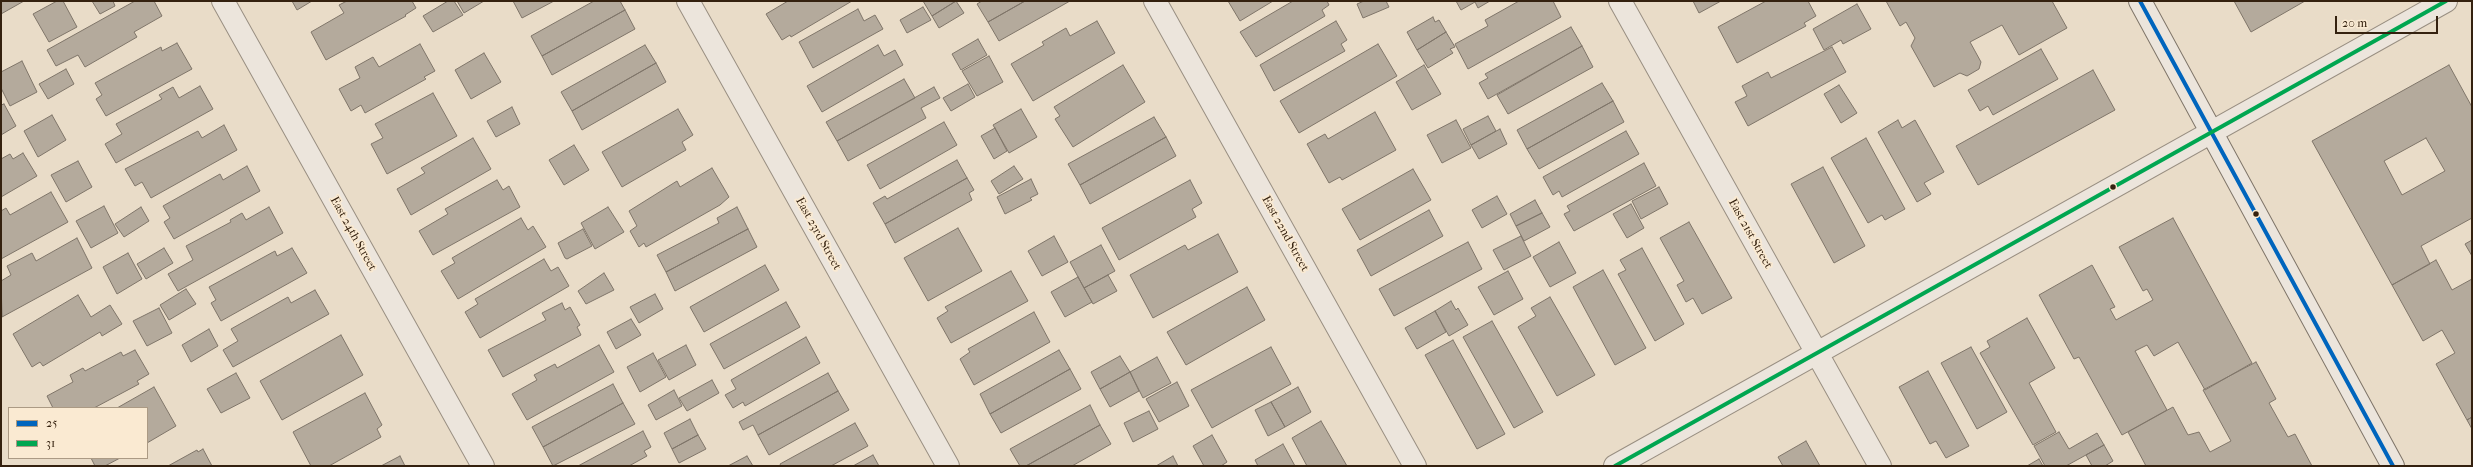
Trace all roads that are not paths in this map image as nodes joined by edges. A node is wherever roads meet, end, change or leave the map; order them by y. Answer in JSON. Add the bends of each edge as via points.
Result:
{"nodes":[{"id":1,"x":223,"y":1,"type":"edge"},
{"id":2,"x":688,"y":1,"type":"edge"},
{"id":3,"x":1155,"y":1,"type":"edge"},
{"id":4,"x":1620,"y":1,"type":"edge"},
{"id":5,"x":2140,"y":1,"type":"edge"},
{"id":6,"x":2446,"y":1,"type":"edge"},
{"id":7,"x":2211,"y":132,"type":"junction"},
{"id":8,"x":1817,"y":353,"type":"junction"},
{"id":9,"x":483,"y":466,"type":"edge"},
{"id":10,"x":948,"y":466,"type":"edge"},
{"id":11,"x":1415,"y":466,"type":"edge"},
{"id":12,"x":1615,"y":466,"type":"edge"},
{"id":13,"x":1880,"y":466,"type":"edge"},
{"id":14,"x":2393,"y":466,"type":"edge"}],
"edges":[{"from":1,"to":9,"type":"street","name":"East 24th Street"},
{"from":2,"to":10,"type":"street","name":"East 23rd Street"},
{"from":3,"to":11,"type":"street","name":"East 22nd Street"},
{"from":4,"to":8,"type":"street","name":"East 21st Street"},
{"from":5,"to":7,"type":"street"},
{"from":6,"to":7,"type":"street"},
{"from":7,"to":8,"type":"street"},
{"from":7,"to":14,"type":"street"},
{"from":8,"to":12,"type":"street"},
{"from":8,"to":13,"type":"street","name":"East 21st Street"}]}
